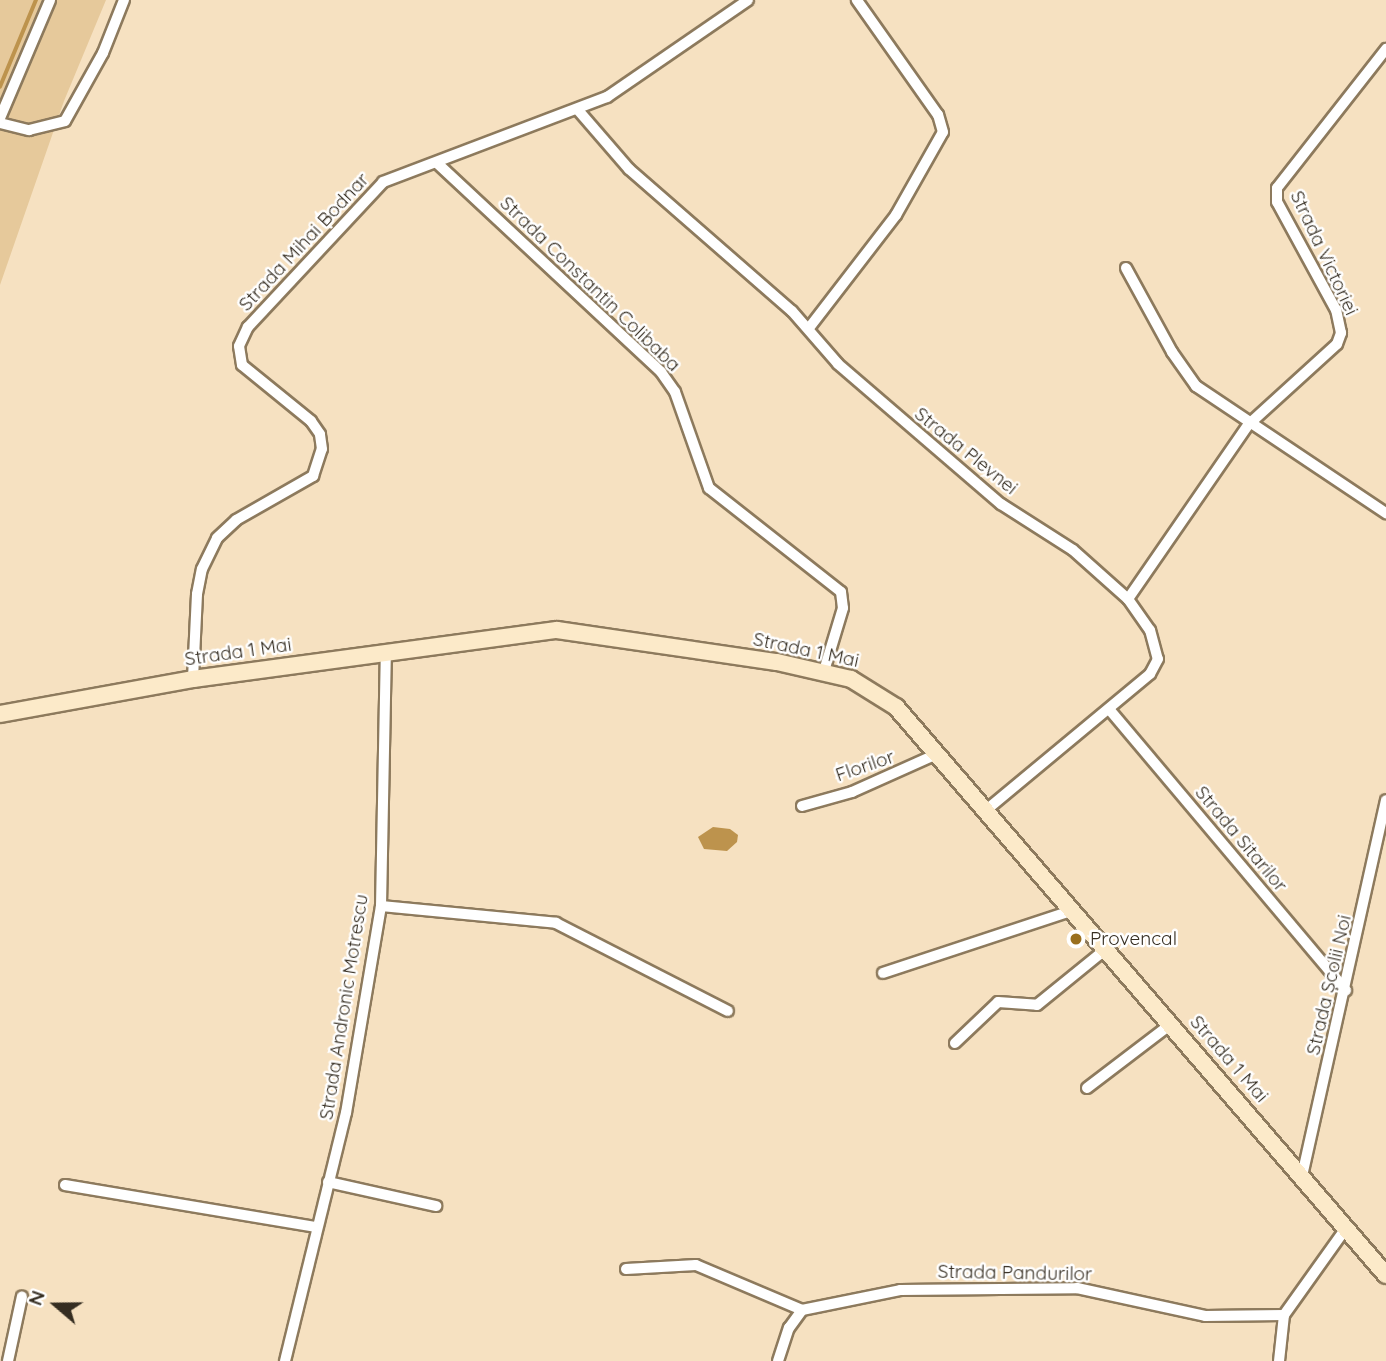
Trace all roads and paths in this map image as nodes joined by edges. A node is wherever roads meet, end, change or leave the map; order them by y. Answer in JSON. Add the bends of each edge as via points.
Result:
{"nodes":[{"id":1,"x":50,"y":0,"type":"edge"},
{"id":2,"x":124,"y":0,"type":"edge"},
{"id":3,"x":748,"y":0,"type":"edge"},
{"id":4,"x":857,"y":0,"type":"edge"},
{"id":5,"x":1386,"y":49,"type":"edge"},
{"id":6,"x":578,"y":110,"type":"junction"},
{"id":7,"x":0,"y":121,"type":"edge"},
{"id":8,"x":437,"y":163,"type":"junction"},
{"id":9,"x":1126,"y":268,"type":"dead end"},
{"id":10,"x":809,"y":328,"type":"junction"},
{"id":11,"x":1248,"y":425,"type":"junction"},
{"id":12,"x":1386,"y":513,"type":"edge"},
{"id":13,"x":1128,"y":599,"type":"junction"},
{"id":14,"x":386,"y":652,"type":"junction"},
{"id":15,"x":824,"y":671,"type":"junction"},
{"id":16,"x":193,"y":679,"type":"junction"},
{"id":17,"x":1109,"y":709,"type":"junction"},
{"id":18,"x":0,"y":714,"type":"edge"},
{"id":19,"x":937,"y":754,"type":"junction"},
{"id":20,"x":1386,"y":800,"type":"edge"},
{"id":21,"x":802,"y":806,"type":"dead end"},
{"id":22,"x":986,"y":810,"type":"junction"},
{"id":23,"x":381,"y":906,"type":"junction"},
{"id":24,"x":1073,"y":910,"type":"junction"},
{"id":25,"x":1106,"y":949,"type":"junction"},
{"id":26,"x":883,"y":973,"type":"dead end"},
{"id":27,"x":1346,"y":990,"type":"junction"},
{"id":28,"x":728,"y":1011,"type":"dead end"},
{"id":29,"x":1171,"y":1024,"type":"junction"},
{"id":30,"x":955,"y":1043,"type":"dead end"},
{"id":31,"x":1087,"y":1088,"type":"dead end"},
{"id":32,"x":1302,"y":1176,"type":"junction"},
{"id":33,"x":328,"y":1182,"type":"junction"},
{"id":34,"x":65,"y":1185,"type":"dead end"},
{"id":35,"x":436,"y":1206,"type":"dead end"},
{"id":36,"x":317,"y":1227,"type":"junction"},
{"id":37,"x":1346,"y":1228,"type":"junction"},
{"id":38,"x":626,"y":1269,"type":"dead end"},
{"id":39,"x":1386,"y":1275,"type":"edge"},
{"id":40,"x":22,"y":1296,"type":"dead end"},
{"id":41,"x":802,"y":1310,"type":"junction"},
{"id":42,"x":1284,"y":1315,"type":"junction"},
{"id":43,"x":8,"y":1361,"type":"edge"},
{"id":44,"x":285,"y":1361,"type":"edge"},
{"id":45,"x":778,"y":1361,"type":"edge"},
{"id":46,"x":1279,"y":1361,"type":"edge"}],
"edges":[{"from":1,"to":7,"type":"street"},
{"from":2,"to":7,"type":"street","via":[[103,53],[65,121],[29,130]]},
{"from":3,"to":6,"type":"street","name":"Strada Mihai Bodnar","via":[[630,82]]},
{"from":4,"to":10,"type":"street","via":[[938,115],[943,132],[896,215]]},
{"from":5,"to":11,"type":"street","name":"Strada Victoriei","via":[[1277,188],[1277,202],[1336,310],[1337,344]]},
{"from":6,"to":8,"type":"street","name":"Strada Mihai Bodnar"},
{"from":6,"to":10,"type":"street","name":"Strada Plevnei","via":[[629,170]]},
{"from":8,"to":15,"type":"street","name":"Strada Constantin Colibaba","via":[[662,372],[675,392],[709,488],[841,592],[843,608]]},
{"from":8,"to":16,"type":"street","name":"Strada Mihai Bodnar","via":[[397,174],[371,191],[248,327],[239,346],[242,366],[310,421],[320,433],[322,449],[313,476],[236,520],[216,538],[197,594]]},
{"from":9,"to":11,"type":"street","via":[[1196,386]]},
{"from":10,"to":13,"type":"street","name":"Strada Plevnei","via":[[838,364],[928,443],[1001,504],[1073,550]]},
{"from":11,"to":12,"type":"street"},
{"from":11,"to":13,"type":"street","name":"Strada Victoriei"},
{"from":13,"to":17,"type":"street","name":"Strada Plevnei","via":[[1150,630],[1158,659],[1150,674]]},
{"from":14,"to":15,"type":"main road","name":"Strada 1 Mai","via":[[557,630]]},
{"from":14,"to":16,"type":"main road","name":"Strada 1 Mai"},
{"from":14,"to":23,"type":"street","name":"Strada Andronic Motrescu"},
{"from":15,"to":19,"type":"main road","name":"Strada 1 Mai","via":[[867,686],[896,707]]},
{"from":16,"to":18,"type":"main road","name":"Strada 1 Mai"},
{"from":17,"to":22,"type":"street","name":"Strada Plevnei"},
{"from":17,"to":27,"type":"street","name":"Strada Sitarilor"},
{"from":19,"to":21,"type":"street","name":"Florilor","via":[[852,792]]},
{"from":19,"to":22,"type":"main road","name":"Strada 1 Mai"},
{"from":20,"to":27,"type":"street","name":"Strada Școlii Noi"},
{"from":22,"to":24,"type":"main road","name":"Strada 1 Mai"},
{"from":23,"to":28,"type":"street","via":[[556,923]]},
{"from":23,"to":33,"type":"street","name":"Strada Andronic Motrescu","via":[[346,1113]]},
{"from":24,"to":25,"type":"main road","name":"Strada 1 Mai"},
{"from":24,"to":26,"type":"street"},
{"from":25,"to":29,"type":"main road","name":"Strada 1 Mai"},
{"from":25,"to":30,"type":"street","via":[[1037,1005],[998,1002]]},
{"from":27,"to":32,"type":"street","name":"Strada Școlii Noi"},
{"from":29,"to":31,"type":"street"},
{"from":29,"to":32,"type":"main road","name":"Strada 1 Mai"},
{"from":32,"to":37,"type":"main road","name":"Strada 1 Mai"},
{"from":33,"to":35,"type":"street"},
{"from":33,"to":36,"type":"street","name":"Strada Andronic Motrescu"},
{"from":34,"to":36,"type":"street"},
{"from":36,"to":44,"type":"street","name":"Strada Andronic Motrescu"},
{"from":37,"to":39,"type":"main road","name":"Strada 1 Mai"},
{"from":37,"to":42,"type":"street"},
{"from":38,"to":41,"type":"street","via":[[696,1265]]},
{"from":40,"to":43,"type":"street"},
{"from":41,"to":42,"type":"street","name":"Strada Pandurilor","via":[[900,1290],[1032,1288],[1100,1292],[1205,1316]]},
{"from":41,"to":45,"type":"street","via":[[789,1328]]},
{"from":42,"to":46,"type":"street"}]}
